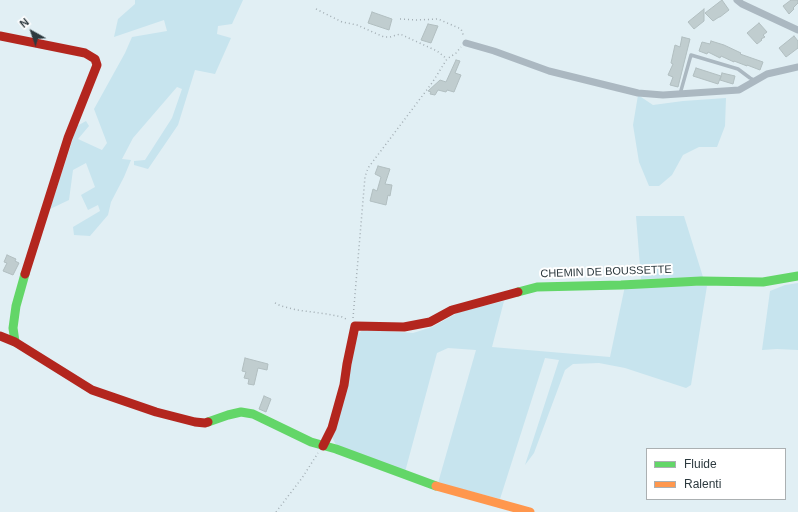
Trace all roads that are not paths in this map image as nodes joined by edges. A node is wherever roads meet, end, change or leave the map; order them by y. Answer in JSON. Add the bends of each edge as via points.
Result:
{"nodes":[{"id":1,"x":737,"y":0,"type":"edge"},
{"id":2,"x":798,"y":30,"type":"edge"},
{"id":3,"x":0,"y":36,"type":"edge"},
{"id":4,"x":466,"y":43,"type":"road end"},
{"id":5,"x":798,"y":67,"type":"edge"},
{"id":6,"x":755,"y":80,"type":"junction"},
{"id":7,"x":680,"y":94,"type":"junction"},
{"id":8,"x":798,"y":276,"type":"edge"},
{"id":9,"x":0,"y":336,"type":"edge"},
{"id":10,"x":15,"y":342,"type":"junction"},
{"id":11,"x":323,"y":446,"type":"junction"},
{"id":12,"x":530,"y":512,"type":"edge"}],
"edges":[{"from":1,"to":2,"type":"street"},
{"from":3,"to":10,"type":"street","via":[[85,53],[95,59],[97,65],[68,138],[25,273],[16,306],[13,328]]},
{"from":4,"to":7,"type":"street","via":[[549,71],[638,93]]},
{"from":5,"to":6,"type":"street","via":[[767,74]]},
{"from":6,"to":7,"type":"street","via":[[739,90]]},
{"from":6,"to":7,"type":"lane","via":[[738,69],[691,55]]},
{"from":8,"to":11,"type":"street","name":"CHEMIN DE BOUSSETTE","via":[[763,282],[701,281],[537,286],[452,310],[430,322],[404,327],[353,324],[344,385],[332,428]]},
{"from":9,"to":10,"type":"street"},
{"from":10,"to":11,"type":"street","via":[[92,390],[122,401],[205,423],[241,412],[253,414]]},
{"from":11,"to":12,"type":"street","via":[[434,486]]}]}
